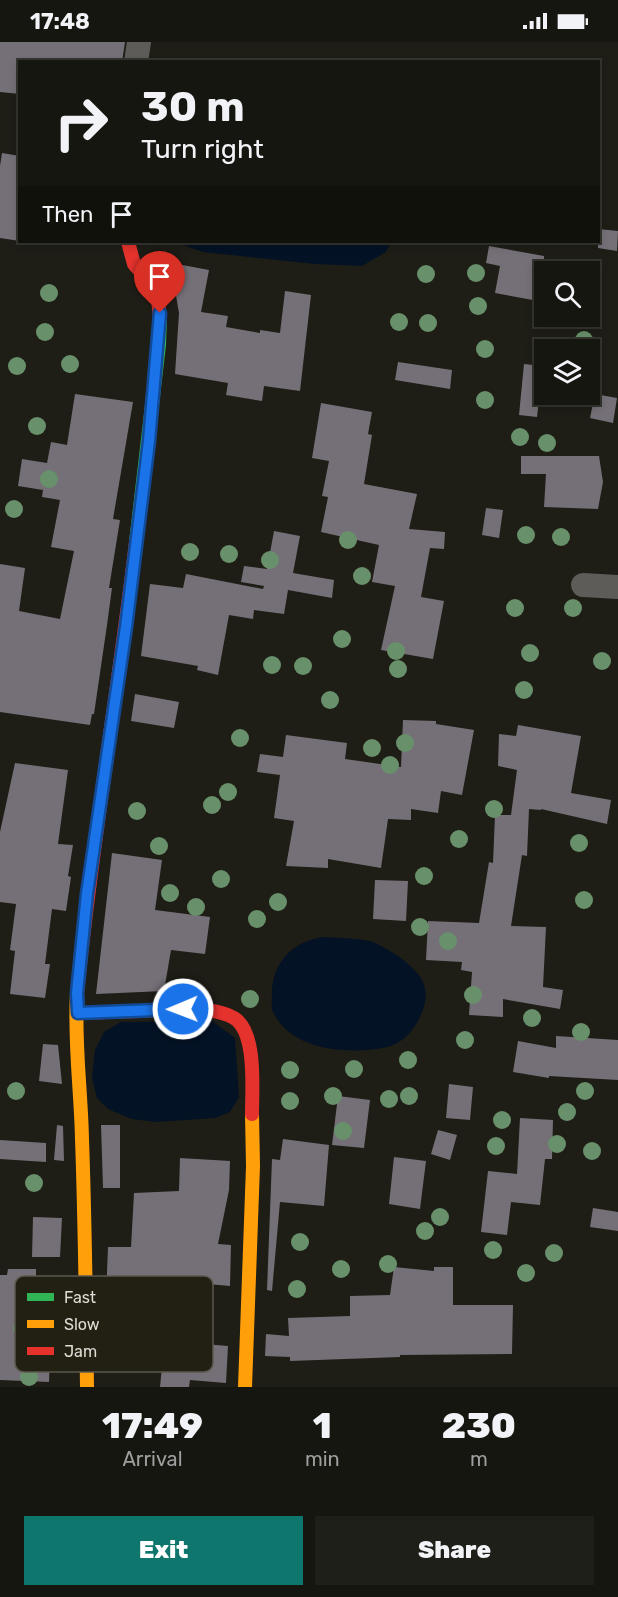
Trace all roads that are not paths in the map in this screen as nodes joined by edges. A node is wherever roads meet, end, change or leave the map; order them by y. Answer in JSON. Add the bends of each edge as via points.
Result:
{"nodes":[{"id":1,"x":139,"y":42,"type":"edge"},
{"id":2,"x":136,"y":60,"type":"edge"},
{"id":3,"x":128,"y":243,"type":"edge"},
{"id":4,"x":583,"y":585,"type":"dead end"},
{"id":5,"x":618,"y":587,"type":"edge"},
{"id":6,"x":78,"y":1013,"type":"junction"},
{"id":7,"x":85,"y":1276,"type":"edge"},
{"id":8,"x":87,"y":1372,"type":"edge"},
{"id":9,"x":87,"y":1387,"type":"edge"},
{"id":10,"x":245,"y":1387,"type":"edge"}],
"edges":[{"from":1,"to":2,"type":"street"},
{"from":3,"to":6,"type":"street","via":[[134,264],[157,290],[159,345],[126,627],[87,894]]},
{"from":4,"to":5,"type":"street"},
{"from":6,"to":7,"type":"street","via":[[75,1033],[80,1073]]},
{"from":6,"to":10,"type":"street","via":[[202,1009],[236,1019],[246,1032],[252,1064],[253,1166]]},
{"from":8,"to":9,"type":"street"}]}
